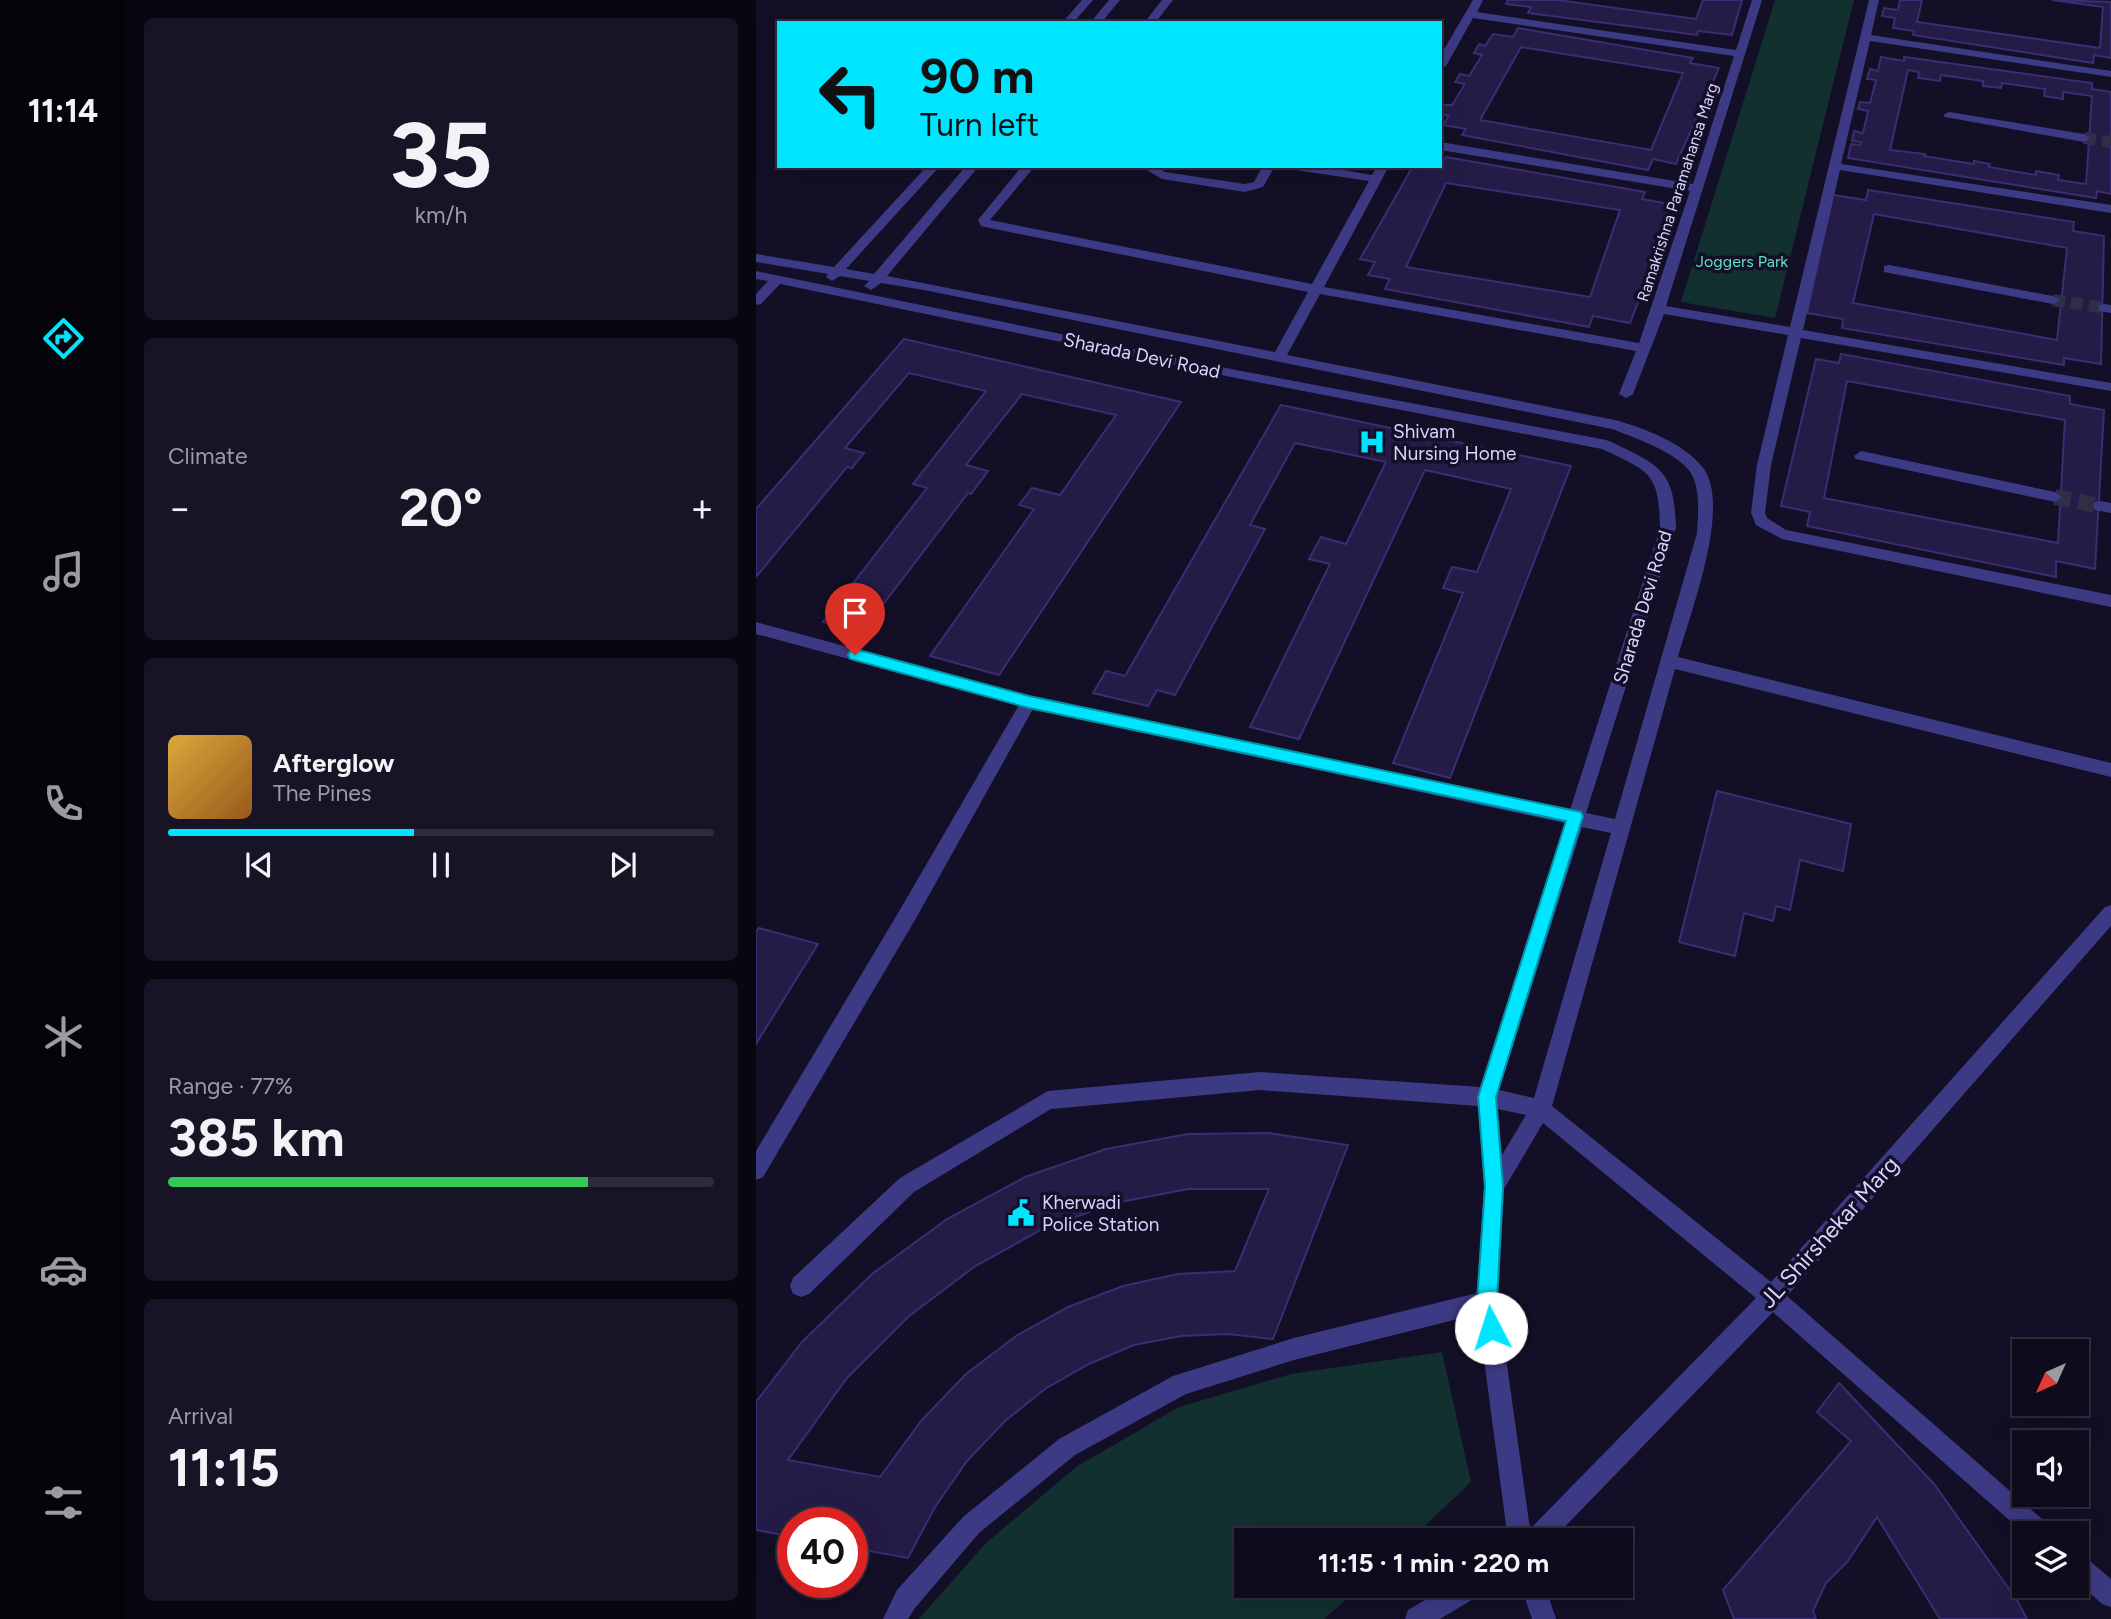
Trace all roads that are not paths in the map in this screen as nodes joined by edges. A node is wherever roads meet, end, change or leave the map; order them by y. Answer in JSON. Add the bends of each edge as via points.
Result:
{"nodes":[{"id":1,"x":1088,"y":0,"type":"edge"},
{"id":2,"x":1115,"y":0,"type":"edge"},
{"id":3,"x":1168,"y":0,"type":"edge"},
{"id":4,"x":1478,"y":0,"type":"edge"},
{"id":5,"x":1757,"y":0,"type":"edge"},
{"id":6,"x":1874,"y":0,"type":"edge"},
{"id":7,"x":1470,"y":14,"type":"junction"},
{"id":8,"x":1069,"y":21,"type":"edge"},
{"id":9,"x":1097,"y":21,"type":"edge"},
{"id":10,"x":1151,"y":21,"type":"edge"},
{"id":11,"x":1866,"y":37,"type":"junction"},
{"id":12,"x":1740,"y":54,"type":"junction"},
{"id":13,"x":1442,"y":63,"type":"edge"},
{"id":14,"x":2111,"y":74,"type":"edge"},
{"id":15,"x":1949,"y":115,"type":"dead end"},
{"id":16,"x":2084,"y":138,"type":"tunnel mouth"},
{"id":17,"x":1442,"y":146,"type":"edge"},
{"id":18,"x":1834,"y":166,"type":"junction"},
{"id":19,"x":933,"y":168,"type":"edge"},
{"id":20,"x":971,"y":168,"type":"edge"},
{"id":21,"x":1027,"y":168,"type":"edge"},
{"id":22,"x":1150,"y":168,"type":"edge"},
{"id":23,"x":1268,"y":168,"type":"edge"},
{"id":24,"x":1308,"y":168,"type":"edge"},
{"id":25,"x":1382,"y":168,"type":"edge"},
{"id":26,"x":1376,"y":179,"type":"junction"},
{"id":27,"x":1697,"y":188,"type":"junction"},
{"id":28,"x":2111,"y":209,"type":"edge"},
{"id":29,"x":908,"y":218,"type":"junction"},
{"id":30,"x":756,"y":258,"type":"edge"},
{"id":31,"x":1889,"y":269,"type":"dead end"},
{"id":32,"x":836,"y":272,"type":"junction"},
{"id":33,"x":756,"y":275,"type":"edge"},
{"id":34,"x":878,"y":279,"type":"junction"},
{"id":35,"x":777,"y":280,"type":"junction"},
{"id":36,"x":823,"y":288,"type":"junction"},
{"id":37,"x":1315,"y":289,"type":"junction"},
{"id":38,"x":862,"y":297,"type":"junction"},
{"id":39,"x":2053,"y":300,"type":"tunnel mouth"},
{"id":40,"x":756,"y":301,"type":"edge"},
{"id":41,"x":1659,"y":309,"type":"junction"},
{"id":42,"x":1795,"y":333,"type":"junction"},
{"id":43,"x":1644,"y":348,"type":"junction"},
{"id":44,"x":1240,"y":349,"type":"junction"},
{"id":45,"x":1279,"y":357,"type":"junction"},
{"id":46,"x":1223,"y":372,"type":"junction"},
{"id":47,"x":2111,"y":387,"type":"edge"},
{"id":48,"x":1626,"y":394,"type":"dead end"},
{"id":49,"x":1860,"y":456,"type":"dead end"},
{"id":50,"x":2055,"y":497,"type":"tunnel mouth"},
{"id":51,"x":2111,"y":601,"type":"edge"},
{"id":52,"x":756,"y":628,"type":"edge"},
{"id":53,"x":1668,"y":661,"type":"junction"},
{"id":54,"x":1029,"y":702,"type":"junction"},
{"id":55,"x":2111,"y":770,"type":"edge"},
{"id":56,"x":1575,"y":816,"type":"junction"},
{"id":57,"x":1621,"y":828,"type":"junction"},
{"id":58,"x":2111,"y":913,"type":"edge"},
{"id":59,"x":1487,"y":1097,"type":"junction"},
{"id":60,"x":1541,"y":1109,"type":"junction"},
{"id":61,"x":756,"y":1170,"type":"edge"},
{"id":62,"x":1494,"y":1187,"type":"junction"},
{"id":63,"x":801,"y":1286,"type":"dead end"},
{"id":64,"x":1772,"y":1297,"type":"junction"},
{"id":65,"x":1487,"y":1301,"type":"junction"},
{"id":66,"x":2027,"y":1521,"type":"edge"},
{"id":67,"x":1518,"y":1528,"type":"edge"},
{"id":68,"x":1548,"y":1528,"type":"edge"},
{"id":69,"x":2089,"y":1576,"type":"edge"},
{"id":70,"x":2111,"y":1595,"type":"edge"},
{"id":71,"x":1451,"y":1598,"type":"edge"},
{"id":72,"x":1537,"y":1598,"type":"edge"},
{"id":73,"x":895,"y":1619,"type":"edge"},
{"id":74,"x":1417,"y":1619,"type":"edge"},
{"id":75,"x":1544,"y":1619,"type":"edge"}],
"edges":[{"from":1,"to":8,"type":"street"},
{"from":2,"to":9,"type":"street"},
{"from":3,"to":10,"type":"street"},
{"from":4,"to":7,"type":"street"},
{"from":5,"to":12,"type":"street","name":"Ramakrishna Paramahansa Marg"},
{"from":6,"to":11,"type":"street"},
{"from":7,"to":12,"type":"street"},
{"from":7,"to":13,"type":"street"},
{"from":11,"to":14,"type":"street"},
{"from":11,"to":18,"type":"street"},
{"from":12,"to":27,"type":"street","name":"Ramakrishna Paramahansa Marg"},
{"from":15,"to":16,"type":"street"},
{"from":17,"to":27,"type":"street"},
{"from":18,"to":28,"type":"street"},
{"from":18,"to":42,"type":"street"},
{"from":19,"to":29,"type":"street"},
{"from":20,"to":29,"type":"street"},
{"from":21,"to":37,"type":"street","via":[[985,223]]},
{"from":22,"to":23,"type":"street","via":[[1162,175],[1245,188],[1259,184]]},
{"from":24,"to":26,"type":"street"},
{"from":25,"to":26,"type":"street"},
{"from":26,"to":37,"type":"street"},
{"from":27,"to":41,"type":"street","name":"Ramakrishna Paramahansa Marg"},
{"from":29,"to":32,"type":"street"},
{"from":29,"to":34,"type":"street"},
{"from":30,"to":32,"type":"street","name":"Sharada Devi Road"},
{"from":31,"to":39,"type":"street"},
{"from":32,"to":34,"type":"street","name":"Sharada Devi Road"},
{"from":32,"to":36,"type":"street"},
{"from":33,"to":35,"type":"street","name":"Sharada Devi Road"},
{"from":34,"to":38,"type":"street"},
{"from":34,"to":44,"type":"street","name":"Sharada Devi Road"},
{"from":35,"to":36,"type":"street","name":"Sharada Devi Road"},
{"from":35,"to":40,"type":"street"},
{"from":36,"to":38,"type":"street","name":"Sharada Devi Road"},
{"from":37,"to":43,"type":"street"},
{"from":37,"to":45,"type":"street"},
{"from":38,"to":46,"type":"street","name":"Sharada Devi Road"},
{"from":41,"to":42,"type":"street"},
{"from":41,"to":43,"type":"street","name":"Ramakrishna Paramahansa Marg"},
{"from":42,"to":47,"type":"street"},
{"from":42,"to":51,"type":"street","via":[[1764,465],[1761,521],[1782,534]]},
{"from":43,"to":48,"type":"street","name":"Ramakrishna Paramahansa Marg"},
{"from":44,"to":45,"type":"street","name":"Sharada Devi Road"},
{"from":44,"to":46,"type":"street"},
{"from":45,"to":53,"type":"street","name":"Sharada Devi Road","via":[[1615,425],[1674,451],[1699,473],[1705,533]]},
{"from":46,"to":56,"type":"street","name":"Sharada Devi Road","via":[[1606,445],[1656,471],[1668,492],[1668,528]]},
{"from":49,"to":50,"type":"street"},
{"from":52,"to":54,"type":"street"},
{"from":53,"to":55,"type":"street"},
{"from":53,"to":57,"type":"street","name":"Sharada Devi Road"},
{"from":54,"to":56,"type":"street"},
{"from":54,"to":61,"type":"street"},
{"from":56,"to":57,"type":"street"},
{"from":56,"to":59,"type":"street","name":"Sharada Devi Road"},
{"from":57,"to":60,"type":"street","name":"Sharada Devi Road"},
{"from":58,"to":64,"type":"street","name":"JL Shirshekar Marg"},
{"from":59,"to":60,"type":"street"},
{"from":59,"to":62,"type":"street","name":"Sharada Devi Road"},
{"from":59,"to":63,"type":"street","via":[[1261,1081],[1048,1100],[907,1185]]},
{"from":60,"to":62,"type":"street","name":"Sharada Devi Road"},
{"from":60,"to":64,"type":"street"},
{"from":62,"to":65,"type":"street","name":"Sharada Devi Road"},
{"from":64,"to":66,"type":"street"},
{"from":64,"to":68,"type":"street","name":"JL Shirshekar Marg"},
{"from":65,"to":67,"type":"street","name":"Sharada Devi Road"},
{"from":65,"to":73,"type":"street","via":[[1294,1349],[1181,1384],[1067,1447],[971,1525],[906,1599]]},
{"from":69,"to":70,"type":"street"},
{"from":71,"to":74,"type":"street"},
{"from":72,"to":75,"type":"street"}]}
